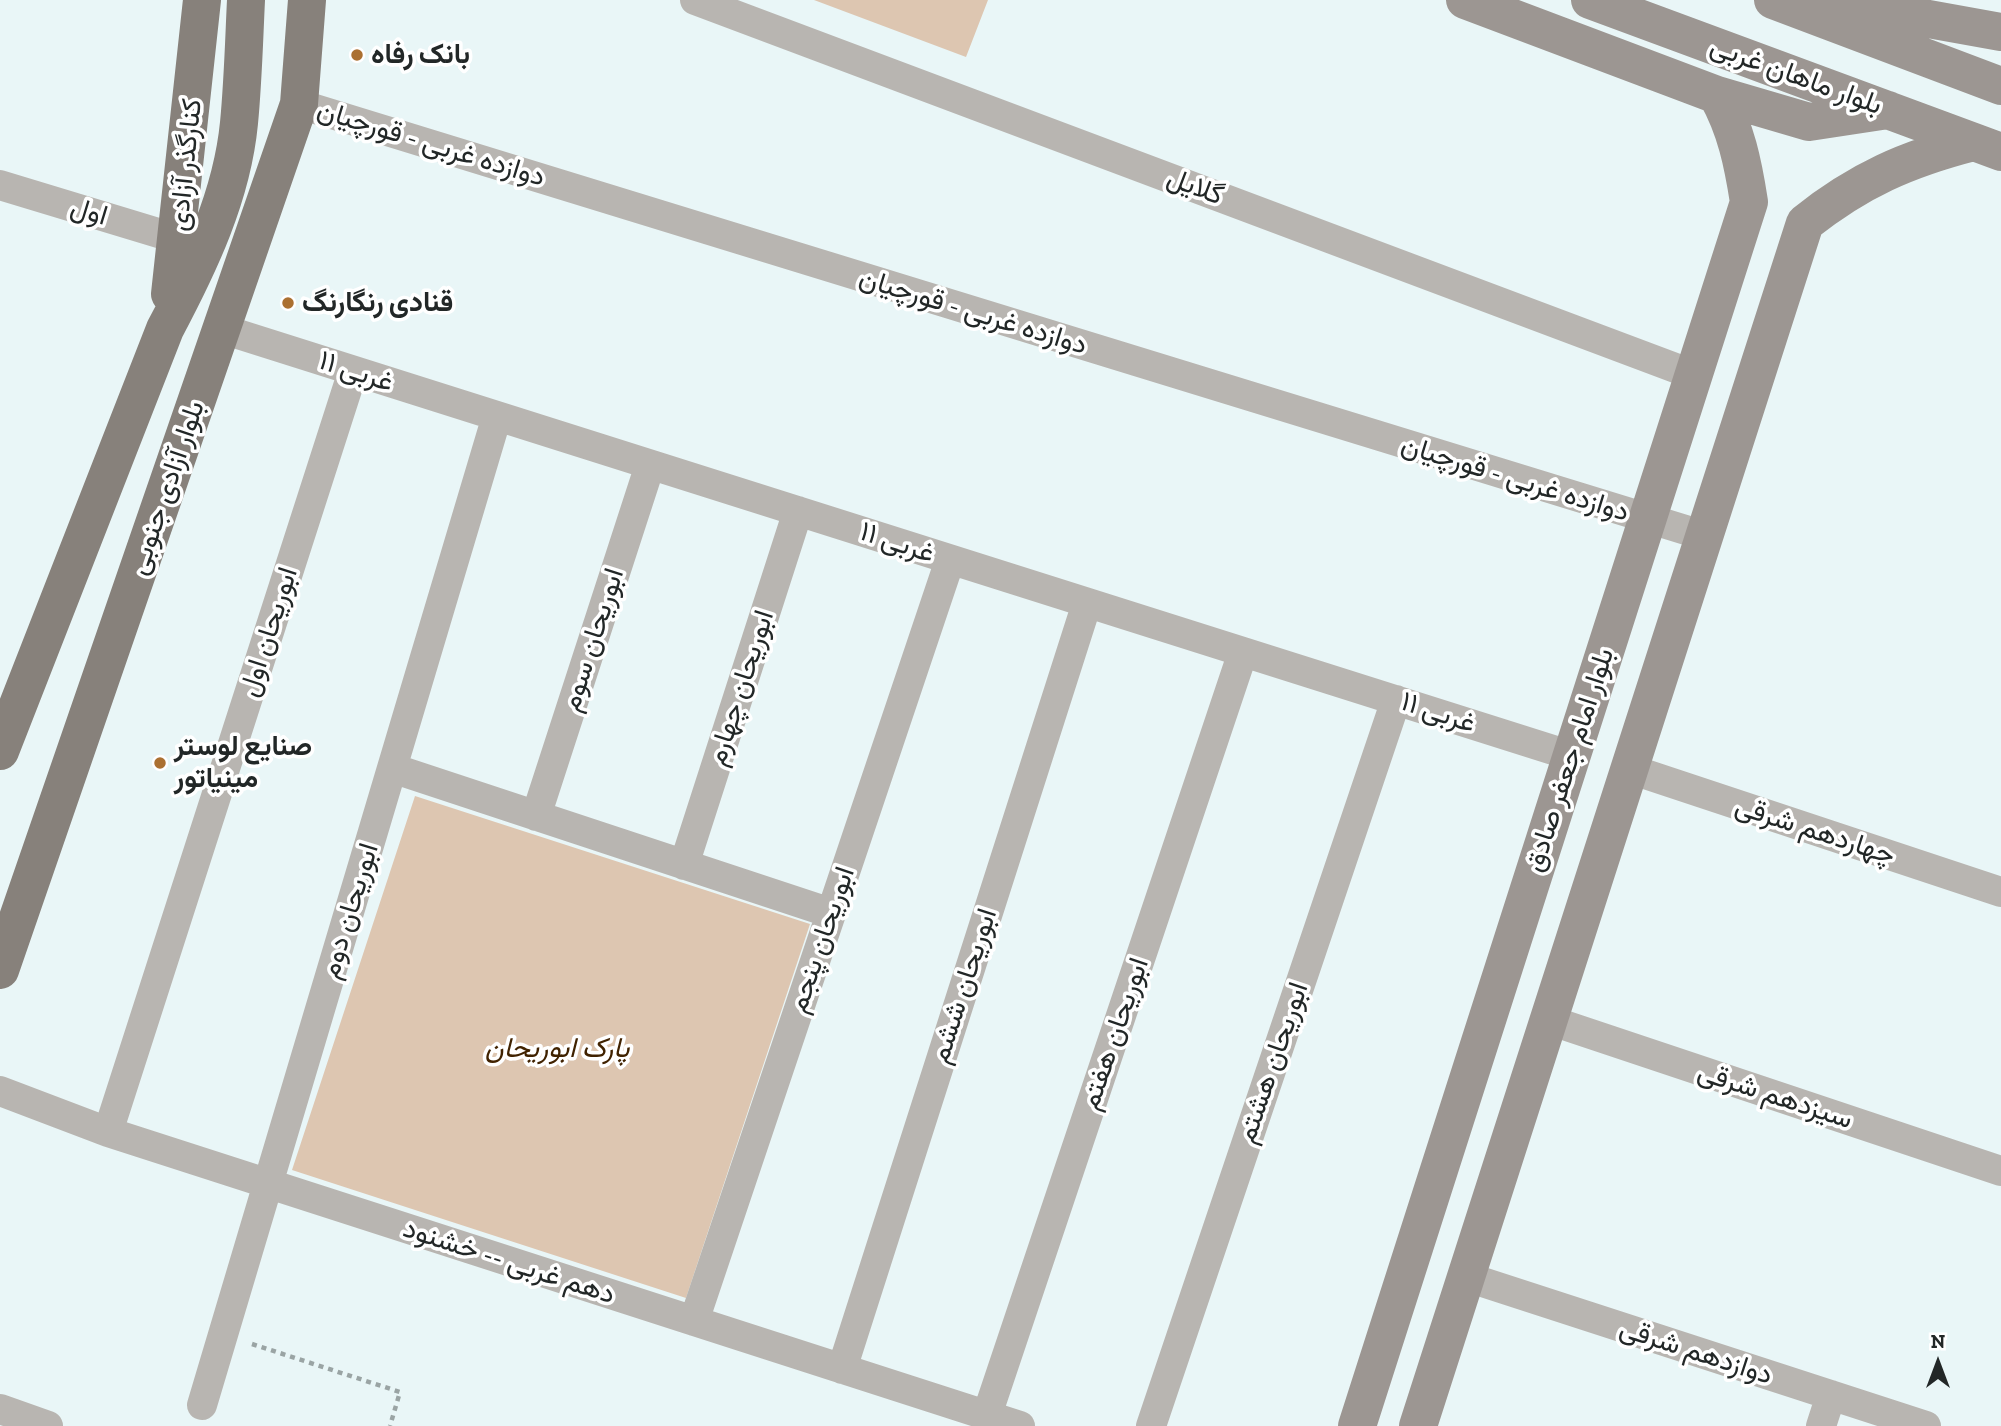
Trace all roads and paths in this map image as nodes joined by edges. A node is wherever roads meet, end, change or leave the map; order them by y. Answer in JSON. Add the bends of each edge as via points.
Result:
{"nodes":[{"id":1,"x":202,"y":0,"type":"edge"},
{"id":2,"x":246,"y":0,"type":"edge"},
{"id":3,"x":307,"y":0,"type":"edge"},
{"id":4,"x":695,"y":0,"type":"edge"},
{"id":5,"x":1465,"y":0,"type":"edge"},
{"id":6,"x":1590,"y":0,"type":"edge"},
{"id":7,"x":1773,"y":0,"type":"edge"},
{"id":8,"x":1823,"y":0,"type":"edge"},
{"id":9,"x":2001,"y":32,"type":"edge"},
{"id":10,"x":2001,"y":86,"type":"edge"},
{"id":11,"x":1717,"y":95,"type":"junction"},
{"id":12,"x":299,"y":104,"type":"junction"},
{"id":13,"x":1888,"y":110,"type":"junction"},
{"id":14,"x":1987,"y":147,"type":"edge"},
{"id":15,"x":0,"y":185,"type":"edge"},
{"id":16,"x":178,"y":239,"type":"junction"},
{"id":17,"x":165,"y":329,"type":"junction"},
{"id":18,"x":222,"y":329,"type":"junction"},
{"id":19,"x":353,"y":371,"type":"junction"},
{"id":20,"x":1694,"y":375,"type":"junction"},
{"id":21,"x":497,"y":416,"type":"junction"},
{"id":22,"x":650,"y":465,"type":"junction"},
{"id":23,"x":798,"y":511,"type":"junction"},
{"id":24,"x":1647,"y":519,"type":"junction"},
{"id":25,"x":1702,"y":535,"type":"junction"},
{"id":26,"x":950,"y":560,"type":"junction"},
{"id":27,"x":1087,"y":603,"type":"junction"},
{"id":28,"x":1243,"y":652,"type":"junction"},
{"id":29,"x":1396,"y":700,"type":"junction"},
{"id":30,"x":0,"y":751,"type":"edge"},
{"id":31,"x":1572,"y":756,"type":"junction"},
{"id":32,"x":392,"y":768,"type":"junction"},
{"id":33,"x":1630,"y":769,"type":"junction"},
{"id":34,"x":536,"y":816,"type":"junction"},
{"id":35,"x":684,"y":865,"type":"junction"},
{"id":36,"x":2001,"y":892,"type":"edge"},
{"id":37,"x":831,"y":913,"type":"junction"},
{"id":38,"x":0,"y":970,"type":"edge"},
{"id":39,"x":1549,"y":1020,"type":"junction"},
{"id":40,"x":0,"y":1091,"type":"edge"},
{"id":41,"x":108,"y":1132,"type":"junction"},
{"id":42,"x":2001,"y":1171,"type":"edge"},
{"id":43,"x":268,"y":1184,"type":"junction"},
{"id":44,"x":1466,"y":1278,"type":"junction"},
{"id":45,"x":694,"y":1321,"type":"junction"},
{"id":46,"x":223,"y":1335,"type":"junction"},
{"id":47,"x":842,"y":1369,"type":"junction"},
{"id":48,"x":1831,"y":1395,"type":"junction"},
{"id":49,"x":202,"y":1405,"type":"dead end"},
{"id":50,"x":0,"y":1409,"type":"edge"},
{"id":51,"x":987,"y":1415,"type":"junction"},
{"id":52,"x":48,"y":1426,"type":"edge"},
{"id":53,"x":390,"y":1426,"type":"edge"},
{"id":54,"x":1020,"y":1426,"type":"edge"},
{"id":55,"x":1150,"y":1426,"type":"edge"},
{"id":56,"x":1357,"y":1426,"type":"edge"},
{"id":57,"x":1418,"y":1426,"type":"edge"},
{"id":58,"x":1821,"y":1426,"type":"edge"},
{"id":59,"x":1926,"y":1426,"type":"edge"}],
"edges":[{"from":1,"to":16,"type":"main road","name":"کنارگذر آزادی"},
{"from":2,"to":17,"type":"main road","name":"بلوار آزادی جنوبی","via":[[239,125],[228,182],[197,268]]},
{"from":3,"to":12,"type":"main road","name":"بلوار آزادی جنوبی"},
{"from":4,"to":20,"type":"street","name":"گلایل"},
{"from":5,"to":11,"type":"main road"},
{"from":6,"to":13,"type":"main road","name":"بلوار ماهان غربی"},
{"from":7,"to":10,"type":"main road"},
{"from":8,"to":9,"type":"main road"},
{"from":11,"to":13,"type":"main road","via":[[1809,122]]},
{"from":11,"to":20,"type":"main road","name":"بلوار امام جعفر صادق","via":[[1742,156],[1749,202]]},
{"from":12,"to":18,"type":"main road","name":"بلوار آزادی جنوبی"},
{"from":12,"to":24,"type":"street","name":"دوازده غربی - قورچیان"},
{"from":13,"to":14,"type":"main road","name":"بلوار ماهان غربی"},
{"from":14,"to":25,"type":"main road","name":"بلوار امام جعفر صادق","via":[[1928,153],[1887,169],[1837,197],[1805,223]]},
{"from":15,"to":16,"type":"street","name":"اول"},
{"from":16,"to":17,"type":"main road","name":"کنارگذر آزادی"},
{"from":17,"to":30,"type":"main road","name":"بلوار آزادی جنوبی"},
{"from":18,"to":19,"type":"street","name":"۱۱ غربی"},
{"from":18,"to":38,"type":"main road","name":"بلوار آزادی جنوبی"},
{"from":19,"to":21,"type":"street","name":"۱۱ غربی"},
{"from":19,"to":41,"type":"street","name":"ابوریحان اول"},
{"from":20,"to":24,"type":"main road","name":"بلوار امام جعفر صادق"},
{"from":21,"to":22,"type":"street","name":"۱۱ غربی"},
{"from":21,"to":32,"type":"street","name":"ابوریحان دوم"},
{"from":22,"to":23,"type":"street","name":"۱۱ غربی"},
{"from":22,"to":34,"type":"street","name":"ابوریحان سوم"},
{"from":23,"to":26,"type":"street","name":"۱۱ غربی"},
{"from":23,"to":35,"type":"street","name":"ابوریحان چهارم"},
{"from":24,"to":25,"type":"street","name":"دوازده غربی - قورچیان"},
{"from":24,"to":31,"type":"main road","name":"بلوار امام جعفر صادق"},
{"from":25,"to":33,"type":"main road","name":"بلوار امام جعفر صادق"},
{"from":26,"to":27,"type":"street","name":"۱۱ غربی"},
{"from":26,"to":37,"type":"street","name":"ابوریحان پنجم"},
{"from":27,"to":28,"type":"street","name":"۱۱ غربی"},
{"from":27,"to":47,"type":"street","name":"ابوریحان ششم"},
{"from":28,"to":29,"type":"street","name":"۱۱ غربی"},
{"from":28,"to":51,"type":"street","name":"ابوریحان هفتم"},
{"from":29,"to":31,"type":"street","name":"۱۱ غربی"},
{"from":29,"to":55,"type":"street","name":"ابوریحان هشتم"},
{"from":31,"to":56,"type":"main road","name":"بلوار امام جعفر صادق"},
{"from":32,"to":34,"type":"street"},
{"from":32,"to":43,"type":"street","name":"ابوریحان دوم"},
{"from":33,"to":36,"type":"street","name":"چهاردهم شرقی"},
{"from":33,"to":39,"type":"main road","name":"بلوار امام جعفر صادق"},
{"from":34,"to":35,"type":"street"},
{"from":35,"to":37,"type":"street"},
{"from":37,"to":45,"type":"street","name":"ابوریحان پنجم"},
{"from":39,"to":42,"type":"street","name":"سیزدهم شرقی"},
{"from":39,"to":44,"type":"main road","name":"بلوار امام جعفر صادق"},
{"from":40,"to":41,"type":"street","name":"دهم غربی -- خشنود"},
{"from":41,"to":43,"type":"street","name":"دهم غربی -- خشنود"},
{"from":43,"to":45,"type":"street","name":"دهم غربی -- خشنود"},
{"from":43,"to":46,"type":"street","name":"ابوریحان دوم"},
{"from":44,"to":48,"type":"street","name":"دوازدهم شرقی"},
{"from":44,"to":57,"type":"main road","name":"بلوار امام جعفر صادق"},
{"from":45,"to":47,"type":"street","name":"دهم غربی -- خشنود"},
{"from":46,"to":49,"type":"street","name":"ابوریحان دوم"},
{"from":46,"to":53,"type":"path","via":[[400,1392]]},
{"from":47,"to":51,"type":"street","name":"دهم غربی -- خشنود"},
{"from":48,"to":58,"type":"street"},
{"from":48,"to":59,"type":"street","name":"دوازدهم شرقی"},
{"from":50,"to":52,"type":"street"},
{"from":51,"to":54,"type":"street","name":"دهم غربی -- خشنود"}]}
